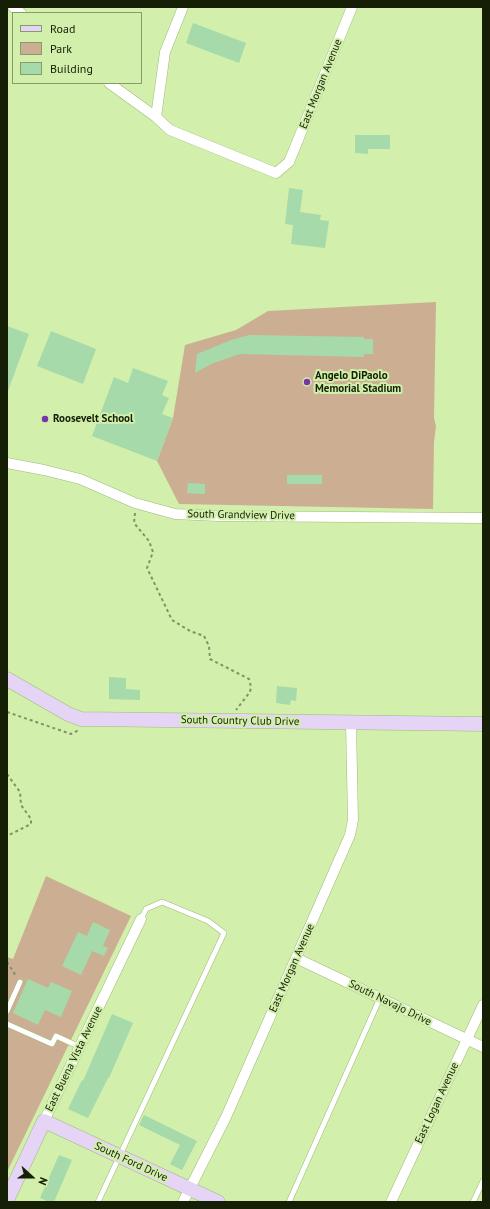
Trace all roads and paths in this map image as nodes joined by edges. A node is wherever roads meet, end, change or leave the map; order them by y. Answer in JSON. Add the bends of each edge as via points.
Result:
{"nodes":[{"id":1,"x":183,"y":7,"type":"edge"},
{"id":2,"x":352,"y":7,"type":"edge"},
{"id":3,"x":110,"y":84,"type":"edge"},
{"id":4,"x":156,"y":117,"type":"junction"},
{"id":5,"x":7,"y":463,"type":"edge"},
{"id":6,"x":135,"y":503,"type":"junction"},
{"id":7,"x":483,"y":518,"type":"edge"},
{"id":8,"x":7,"y":679,"type":"edge"},
{"id":9,"x":7,"y":712,"type":"edge"},
{"id":10,"x":225,"y":721,"type":"junction"},
{"id":11,"x":350,"y":723,"type":"junction"},
{"id":12,"x":483,"y":724,"type":"edge"},
{"id":13,"x":82,"y":729,"type":"dead end"},
{"id":14,"x":7,"y":774,"type":"edge"},
{"id":15,"x":7,"y":836,"type":"edge"},
{"id":16,"x":142,"y":919,"type":"joint"},
{"id":17,"x":296,"y":958,"type":"junction"},
{"id":18,"x":7,"y":962,"type":"edge"},
{"id":19,"x":20,"y":982,"type":"joint"},
{"id":20,"x":380,"y":998,"type":"junction"},
{"id":21,"x":483,"y":1005,"type":"edge"},
{"id":22,"x":7,"y":1011,"type":"edge"},
{"id":23,"x":7,"y":1024,"type":"edge"},
{"id":24,"x":467,"y":1040,"type":"junction"},
{"id":25,"x":80,"y":1047,"type":"junction"},
{"id":26,"x":483,"y":1047,"type":"edge"},
{"id":27,"x":44,"y":1121,"type":"junction"},
{"id":28,"x":120,"y":1156,"type":"junction"},
{"id":29,"x":483,"y":1181,"type":"edge"},
{"id":30,"x":189,"y":1189,"type":"junction"},
{"id":31,"x":7,"y":1200,"type":"edge"},
{"id":32,"x":98,"y":1202,"type":"edge"},
{"id":33,"x":183,"y":1202,"type":"edge"},
{"id":34,"x":218,"y":1202,"type":"edge"},
{"id":35,"x":289,"y":1202,"type":"edge"},
{"id":36,"x":391,"y":1202,"type":"edge"},
{"id":37,"x":474,"y":1202,"type":"edge"}],
"edges":[{"from":1,"to":4,"type":"street","via":[[165,52]]},
{"from":2,"to":4,"type":"street","name":"East Morgan Avenue","via":[[289,162],[276,173],[170,130]]},
{"from":3,"to":4,"type":"street"},
{"from":5,"to":6,"type":"street","name":"South Grandview Drive","via":[[80,480]]},
{"from":6,"to":7,"type":"street","name":"South Grandview Drive","via":[[175,514],[218,516]]},
{"from":6,"to":10,"type":"path","via":[[134,523],[149,541],[153,552],[147,568],[172,620],[204,636],[209,646],[210,659],[249,679],[250,692]]},
{"from":8,"to":10,"type":"main road","name":"South Country Club Drive","via":[[81,719]]},
{"from":9,"to":13,"type":"path","via":[[71,734]]},
{"from":10,"to":11,"type":"main road","name":"South Country Club Drive"},
{"from":11,"to":12,"type":"main road","name":"South Country Club Drive"},
{"from":11,"to":17,"type":"street","name":"East Morgan Avenue","via":[[353,820],[350,835]]},
{"from":14,"to":15,"type":"path","via":[[20,792],[21,805],[31,819],[31,824]]},
{"from":16,"to":25,"type":"street","name":"East Buena Vista Avenue"},
{"from":16,"to":28,"type":"lane","via":[[146,909],[162,902],[208,921],[224,933]]},
{"from":17,"to":20,"type":"street","name":"South Navajo Drive"},
{"from":17,"to":30,"type":"street","name":"East Morgan Avenue","via":[[226,1117]]},
{"from":18,"to":19,"type":"path"},
{"from":19,"to":22,"type":"lane"},
{"from":20,"to":24,"type":"street","name":"South Navajo Drive"},
{"from":20,"to":35,"type":"lane"},
{"from":21,"to":24,"type":"street","name":"East Logan Avenue"},
{"from":23,"to":25,"type":"lane","via":[[52,1044],[56,1036]]},
{"from":24,"to":26,"type":"street","name":"South Navajo Drive"},
{"from":24,"to":36,"type":"street","name":"East Logan Avenue"},
{"from":25,"to":27,"type":"street","name":"East Buena Vista Avenue"},
{"from":27,"to":28,"type":"main road","name":"South Ford Drive"},
{"from":27,"to":31,"type":"main road","name":"East Buena Vista Avenue"},
{"from":28,"to":30,"type":"main road","name":"South Ford Drive"},
{"from":28,"to":32,"type":"lane"},
{"from":29,"to":37,"type":"lane"},
{"from":30,"to":33,"type":"street","name":"East Morgan Avenue"},
{"from":30,"to":34,"type":"main road","name":"South Ford Drive"}]}
